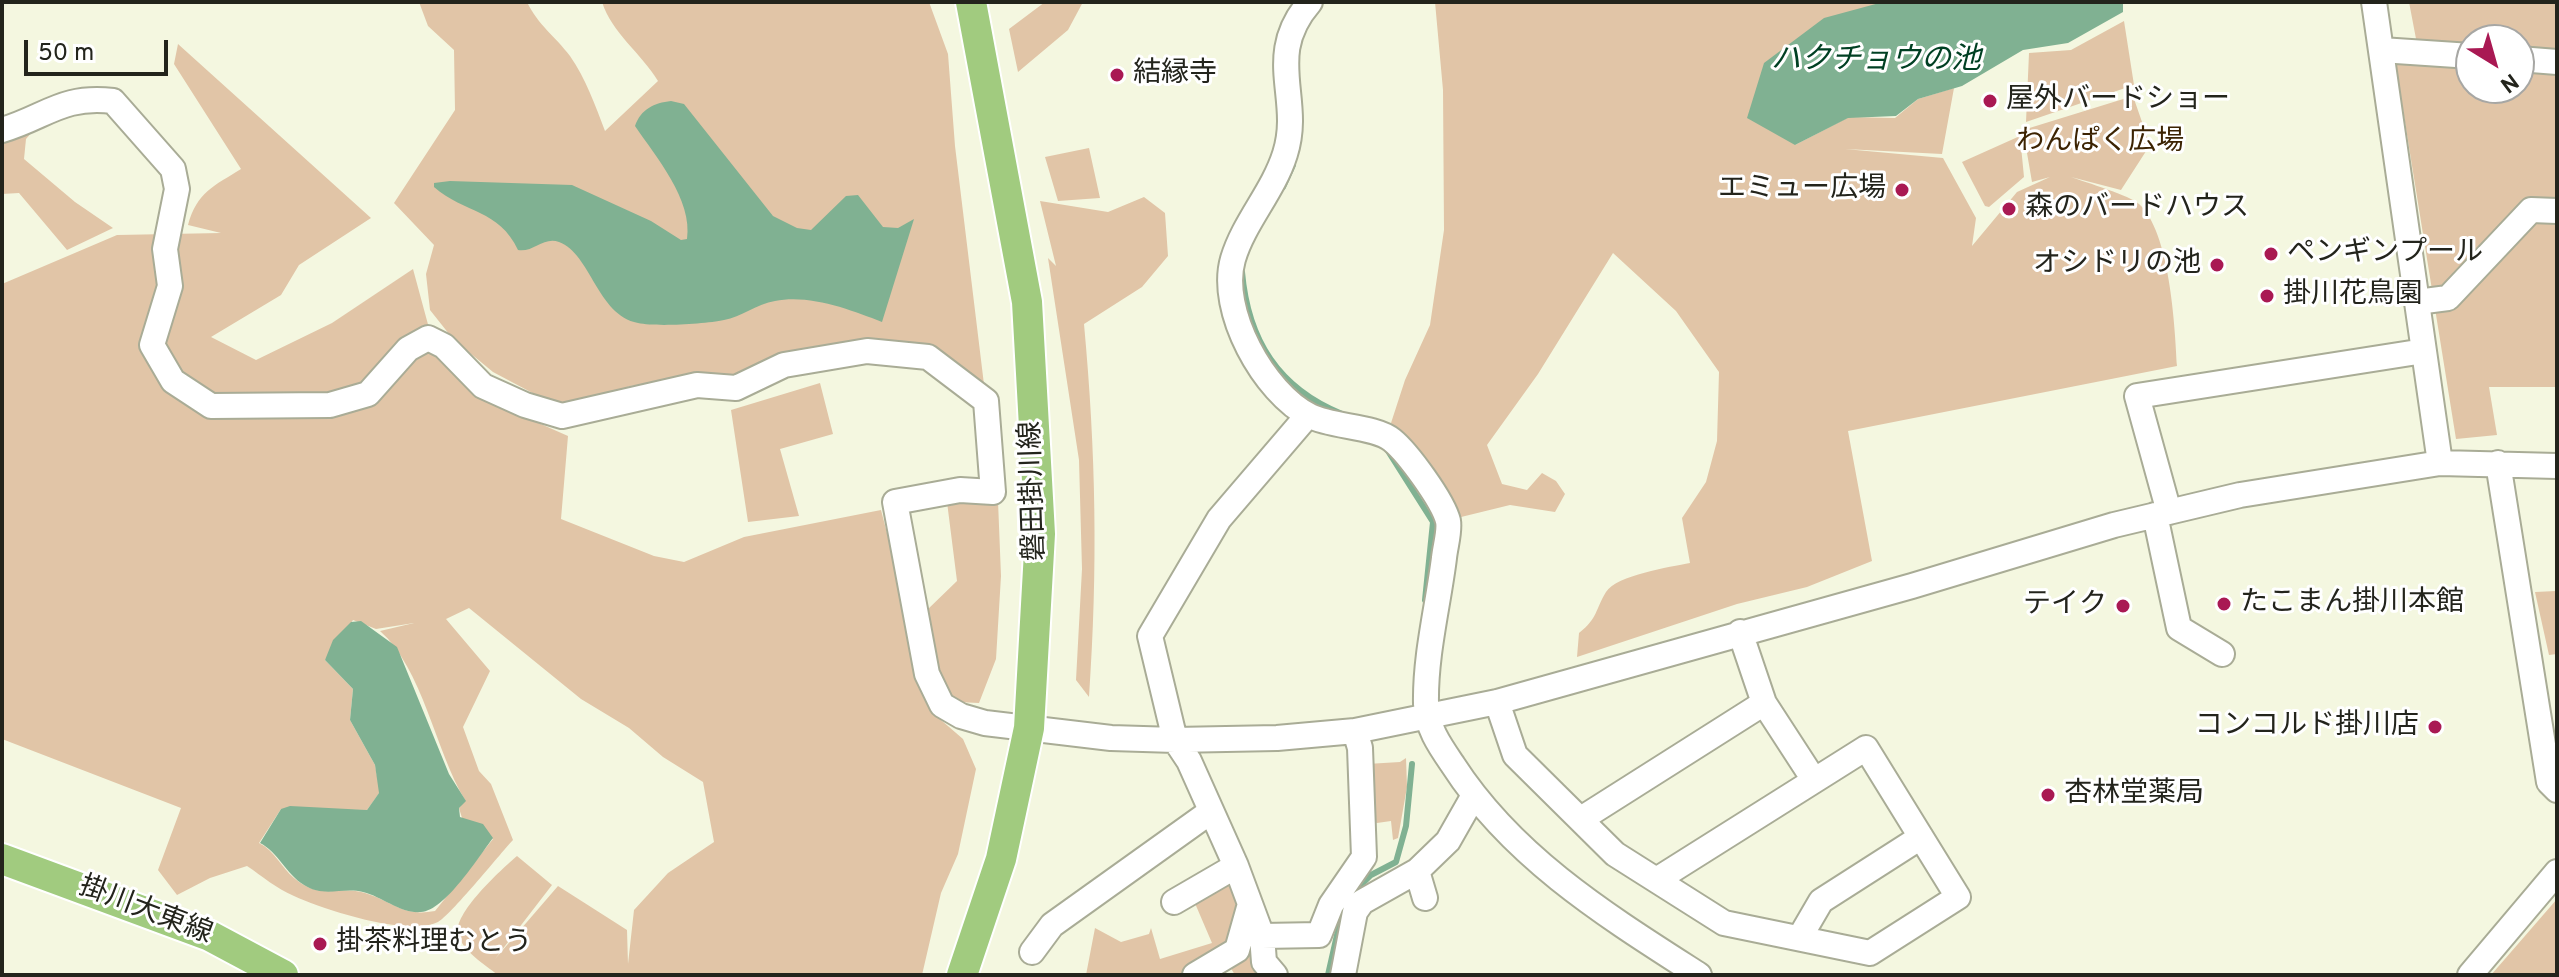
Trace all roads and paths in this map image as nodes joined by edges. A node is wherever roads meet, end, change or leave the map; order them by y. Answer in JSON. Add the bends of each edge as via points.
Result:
{"nodes":[{"id":1,"x":971,"y":2,"type":"edge"},
{"id":2,"x":1310,"y":2,"type":"edge"},
{"id":3,"x":2374,"y":2,"type":"edge"},
{"id":4,"x":2381,"y":50,"type":"junction"},
{"id":5,"x":2455,"y":55,"type":"edge"},
{"id":6,"x":2535,"y":60,"type":"edge"},
{"id":7,"x":2557,"y":62,"type":"edge"},
{"id":8,"x":2,"y":130,"type":"edge"},
{"id":9,"x":2557,"y":211,"type":"edge"},
{"id":10,"x":2417,"y":302,"type":"junction"},
{"id":11,"x":2424,"y":351,"type":"junction"},
{"id":12,"x":1308,"y":415,"type":"junction"},
{"id":13,"x":2440,"y":463,"type":"junction"},
{"id":14,"x":2498,"y":463,"type":"junction"},
{"id":15,"x":2557,"y":466,"type":"edge"},
{"id":16,"x":2162,"y":513,"type":"junction"},
{"id":17,"x":1740,"y":632,"type":"junction"},
{"id":18,"x":2222,"y":654,"type":"dead end"},
{"id":19,"x":1497,"y":702,"type":"junction"},
{"id":20,"x":1764,"y":703,"type":"junction"},
{"id":21,"x":1428,"y":718,"type":"junction"},
{"id":22,"x":1029,"y":728,"type":"junction"},
{"id":23,"x":1355,"y":731,"type":"junction"},
{"id":24,"x":1175,"y":740,"type":"junction"},
{"id":25,"x":1814,"y":780,"type":"junction"},
{"id":26,"x":2557,"y":790,"type":"edge"},
{"id":27,"x":1473,"y":797,"type":"junction"},
{"id":28,"x":1210,"y":812,"type":"junction"},
{"id":29,"x":1581,"y":819,"type":"junction"},
{"id":30,"x":1921,"y":837,"type":"junction"},
{"id":31,"x":2,"y":859,"type":"edge"},
{"id":32,"x":1236,"y":866,"type":"junction"},
{"id":33,"x":1417,"y":871,"type":"junction"},
{"id":34,"x":2557,"y":872,"type":"edge"},
{"id":35,"x":1658,"y":879,"type":"junction"},
{"id":36,"x":1425,"y":898,"type":"dead end"},
{"id":37,"x":1174,"y":902,"type":"dead end"},
{"id":38,"x":1250,"y":904,"type":"junction"},
{"id":39,"x":1262,"y":936,"type":"junction"},
{"id":40,"x":1800,"y":937,"type":"junction"},
{"id":41,"x":1032,"y":952,"type":"dead end"},
{"id":42,"x":283,"y":975,"type":"edge"},
{"id":43,"x":962,"y":975,"type":"edge"},
{"id":44,"x":1195,"y":975,"type":"edge"},
{"id":45,"x":1275,"y":975,"type":"edge"},
{"id":46,"x":1343,"y":975,"type":"edge"},
{"id":47,"x":1699,"y":975,"type":"edge"},
{"id":48,"x":2470,"y":975,"type":"edge"}],
"edges":[{"from":1,"to":22,"type":"main road","name":"磐田掛川線","via":[[1027,302],[1040,534]]},
{"from":2,"to":12,"type":"street","via":[[1297,17],[1284,54],[1290,127],[1285,154],[1233,260],[1230,285],[1248,348],[1287,400]]},
{"from":3,"to":4,"type":"street"},
{"from":4,"to":5,"type":"street"},
{"from":4,"to":10,"type":"street"},
{"from":6,"to":7,"type":"street"},
{"from":8,"to":22,"type":"street","via":[[57,105],[113,101],[173,169],[177,189],[165,249],[170,286],[152,345],[173,381],[211,406],[330,405],[368,394],[408,349],[428,338],[444,346],[483,386],[562,416],[697,385],[736,388],[784,365],[867,351],[928,357],[986,401],[993,492],[960,490],[895,502],[927,674],[936,697],[951,711],[985,723]]},
{"from":9,"to":10,"type":"street","via":[[2531,210],[2448,298]]},
{"from":10,"to":11,"type":"street"},
{"from":11,"to":13,"type":"street"},
{"from":11,"to":16,"type":"street","via":[[2137,396]]},
{"from":12,"to":21,"type":"street","via":[[1391,438],[1448,522],[1428,664]]},
{"from":12,"to":24,"type":"street","via":[[1219,519],[1150,636]]},
{"from":13,"to":14,"type":"street"},
{"from":13,"to":16,"type":"street"},
{"from":14,"to":15,"type":"street"},
{"from":14,"to":26,"type":"street","via":[[2549,782]]},
{"from":16,"to":17,"type":"street"},
{"from":16,"to":18,"type":"street","via":[[2179,628]]},
{"from":17,"to":19,"type":"street"},
{"from":17,"to":20,"type":"street"},
{"from":19,"to":21,"type":"street"},
{"from":19,"to":29,"type":"street","via":[[1515,755]]},
{"from":20,"to":25,"type":"street"},
{"from":20,"to":29,"type":"street"},
{"from":21,"to":23,"type":"street"},
{"from":21,"to":27,"type":"street","via":[[1434,737]]},
{"from":22,"to":24,"type":"street"},
{"from":22,"to":43,"type":"main road","name":"磐田掛川線","via":[[1001,859]]},
{"from":23,"to":24,"type":"street"},
{"from":23,"to":39,"type":"street","via":[[1364,857],[1331,905],[1319,935]]},
{"from":24,"to":28,"type":"street"},
{"from":25,"to":30,"type":"street","via":[[1866,748]]},
{"from":25,"to":35,"type":"street"},
{"from":27,"to":33,"type":"street","via":[[1448,841]]},
{"from":27,"to":47,"type":"street","via":[[1534,859],[1595,908]]},
{"from":28,"to":32,"type":"street"},
{"from":28,"to":41,"type":"street","via":[[1052,925]]},
{"from":29,"to":35,"type":"street","via":[[1615,854]]},
{"from":30,"to":40,"type":"street","via":[[1821,901]]},
{"from":30,"to":40,"type":"street","via":[[1958,897],[1870,953]]},
{"from":31,"to":42,"type":"main road","name":"掛川大東線","via":[[210,936]]},
{"from":32,"to":37,"type":"street"},
{"from":32,"to":38,"type":"street"},
{"from":33,"to":36,"type":"street"},
{"from":33,"to":46,"type":"street","via":[[1362,902],[1355,912]]},
{"from":34,"to":48,"type":"street"},
{"from":35,"to":40,"type":"street","via":[[1724,923]]},
{"from":38,"to":39,"type":"street"},
{"from":38,"to":44,"type":"street","via":[[1237,950]]},
{"from":39,"to":45,"type":"street","via":[[1264,962]]}]}
